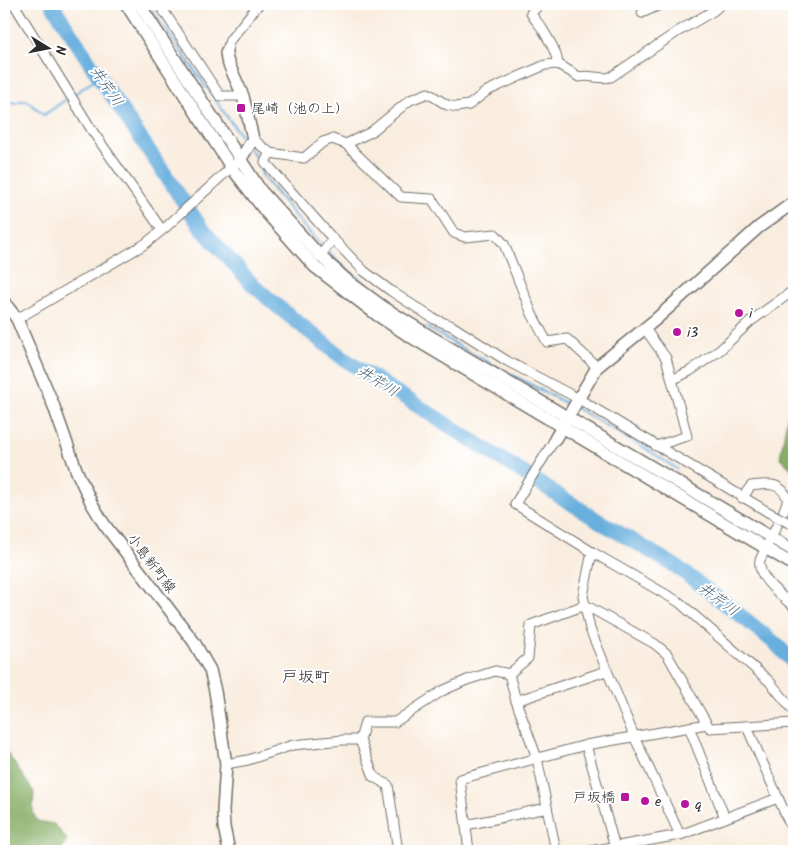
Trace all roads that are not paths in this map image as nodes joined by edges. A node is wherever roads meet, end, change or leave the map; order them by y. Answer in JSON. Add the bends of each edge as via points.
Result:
{"nodes":[{"id":1,"x":14,"y":4,"type":"edge"},
{"id":2,"x":126,"y":4,"type":"edge"},
{"id":3,"x":139,"y":4,"type":"edge"},
{"id":4,"x":159,"y":4,"type":"edge"},
{"id":5,"x":259,"y":4,"type":"edge"},
{"id":6,"x":662,"y":4,"type":"edge"},
{"id":7,"x":721,"y":4,"type":"edge"},
{"id":8,"x":538,"y":6,"type":"dead end"},
{"id":9,"x":642,"y":13,"type":"dead end"},
{"id":10,"x":226,"y":54,"type":"joint"},
{"id":11,"x":558,"y":64,"type":"junction"},
{"id":12,"x":243,"y":96,"type":"junction"},
{"id":13,"x":252,"y":139,"type":"junction"},
{"id":14,"x":346,"y":144,"type":"junction"},
{"id":15,"x":270,"y":153,"type":"junction"},
{"id":16,"x":236,"y":164,"type":"junction"},
{"id":17,"x":794,"y":202,"type":"edge"},
{"id":18,"x":164,"y":229,"type":"junction"},
{"id":19,"x":333,"y":239,"type":"junction"},
{"id":20,"x":320,"y":256,"type":"junction"},
{"id":21,"x":794,"y":290,"type":"edge"},
{"id":22,"x":4,"y":302,"type":"edge"},
{"id":23,"x":17,"y":319,"type":"junction"},
{"id":24,"x":434,"y":319,"type":"junction"},
{"id":25,"x":644,"y":329,"type":"junction"},
{"id":26,"x":428,"y":335,"type":"junction"},
{"id":27,"x":597,"y":367,"type":"junction"},
{"id":28,"x":672,"y":380,"type":"junction"},
{"id":29,"x":578,"y":399,"type":"junction"},
{"id":30,"x":567,"y":418,"type":"junction"},
{"id":31,"x":554,"y":439,"type":"joint"},
{"id":32,"x":656,"y":446,"type":"junction"},
{"id":33,"x":742,"y":498,"type":"junction"},
{"id":34,"x":793,"y":525,"type":"edge"},
{"id":35,"x":768,"y":542,"type":"junction"},
{"id":36,"x":592,"y":552,"type":"junction"},
{"id":37,"x":794,"y":552,"type":"edge"},
{"id":38,"x":794,"y":565,"type":"edge"},
{"id":39,"x":585,"y":605,"type":"junction"},
{"id":40,"x":794,"y":607,"type":"edge"},
{"id":41,"x":606,"y":671,"type":"junction"},
{"id":42,"x":510,"y":674,"type":"junction"},
{"id":43,"x":516,"y":701,"type":"junction"},
{"id":44,"x":794,"y":710,"type":"edge"},
{"id":45,"x":707,"y":724,"type":"junction"},
{"id":46,"x":794,"y":724,"type":"edge"},
{"id":47,"x":747,"y":726,"type":"junction"},
{"id":48,"x":689,"y":727,"type":"junction"},
{"id":49,"x":634,"y":736,"type":"junction"},
{"id":50,"x":360,"y":740,"type":"junction"},
{"id":51,"x":586,"y":745,"type":"junction"},
{"id":52,"x":537,"y":758,"type":"junction"},
{"id":53,"x":226,"y":764,"type":"junction"},
{"id":54,"x":778,"y":798,"type":"junction"},
{"id":55,"x":547,"y":808,"type":"junction"},
{"id":56,"x":725,"y":818,"type":"junction"},
{"id":57,"x":466,"y":825,"type":"junction"},
{"id":58,"x":794,"y":834,"type":"edge"},
{"id":59,"x":680,"y":835,"type":"junction"},
{"id":60,"x":616,"y":847,"type":"junction"},
{"id":61,"x":229,"y":851,"type":"edge"},
{"id":62,"x":398,"y":851,"type":"edge"},
{"id":63,"x":469,"y":851,"type":"edge"},
{"id":64,"x":556,"y":851,"type":"edge"},
{"id":65,"x":590,"y":851,"type":"edge"}],
"edges":[{"from":1,"to":18,"type":"street","via":[[93,132]]},
{"from":2,"to":16,"type":"street"},
{"from":3,"to":16,"type":"street"},
{"from":4,"to":12,"type":"street","via":[[220,96]]},
{"from":5,"to":10,"type":"street","via":[[230,40]]},
{"from":6,"to":9,"type":"street"},
{"from":7,"to":11,"type":"street","via":[[611,77],[579,76]]},
{"from":8,"to":11,"type":"street","via":[[531,14],[542,28]]},
{"from":10,"to":12,"type":"street"},
{"from":11,"to":14,"type":"street","via":[[546,65],[487,92],[469,105],[447,105],[428,93],[410,100],[371,132]]},
{"from":12,"to":13,"type":"street"},
{"from":13,"to":15,"type":"street"},
{"from":13,"to":16,"type":"street"},
{"from":14,"to":15,"type":"street","via":[[332,139],[323,142],[304,158]]},
{"from":14,"to":27,"type":"street","via":[[401,197],[432,200],[454,233],[465,237],[495,234],[504,244],[547,342],[567,339]]},
{"from":15,"to":19,"type":"street","via":[[265,162]]},
{"from":16,"to":18,"type":"street"},
{"from":16,"to":20,"type":"street"},
{"from":16,"to":30,"type":"street","via":[[265,212],[315,267],[344,291],[406,334]]},
{"from":17,"to":25,"type":"street","via":[[759,227]]},
{"from":18,"to":23,"type":"street","via":[[145,244]]},
{"from":19,"to":20,"type":"street"},
{"from":19,"to":24,"type":"street","via":[[364,271]]},
{"from":20,"to":26,"type":"street","via":[[349,282]]},
{"from":21,"to":28,"type":"street","via":[[751,321],[720,350]]},
{"from":22,"to":23,"type":"street","name":"小島新町線"},
{"from":23,"to":53,"type":"street","name":"小島新町線","via":[[92,504],[206,660],[215,691]]},
{"from":24,"to":26,"type":"street"},
{"from":24,"to":29,"type":"street","via":[[452,326]]},
{"from":25,"to":27,"type":"street"},
{"from":25,"to":28,"type":"street","via":[[666,358]]},
{"from":26,"to":30,"type":"street"},
{"from":27,"to":29,"type":"street"},
{"from":28,"to":32,"type":"street","via":[[686,436]]},
{"from":29,"to":30,"type":"street"},
{"from":29,"to":32,"type":"street"},
{"from":30,"to":31,"type":"street"},
{"from":30,"to":35,"type":"street"},
{"from":31,"to":36,"type":"street","via":[[515,504]]},
{"from":32,"to":33,"type":"street"},
{"from":33,"to":34,"type":"street","bridge":true},
{"from":33,"to":35,"type":"street","via":[[751,486],[775,485],[784,492],[788,499]]},
{"from":35,"to":37,"type":"street"},
{"from":35,"to":38,"type":"street"},
{"from":35,"to":40,"type":"street","via":[[758,567],[761,575]]},
{"from":36,"to":39,"type":"street","via":[[583,596]]},
{"from":36,"to":44,"type":"street","via":[[678,602],[769,681]]},
{"from":39,"to":41,"type":"street","via":[[590,629]]},
{"from":39,"to":42,"type":"street","via":[[531,625],[528,658]]},
{"from":39,"to":45,"type":"street","via":[[667,654]]},
{"from":41,"to":43,"type":"street"},
{"from":41,"to":49,"type":"street"},
{"from":42,"to":43,"type":"street"},
{"from":42,"to":50,"type":"street","via":[[496,671],[467,680],[442,691],[395,722],[365,722]]},
{"from":43,"to":52,"type":"street"},
{"from":45,"to":47,"type":"street","via":[[710,728]]},
{"from":45,"to":48,"type":"street"},
{"from":46,"to":47,"type":"street"},
{"from":47,"to":54,"type":"street"},
{"from":48,"to":49,"type":"street"},
{"from":48,"to":56,"type":"street"},
{"from":49,"to":51,"type":"street"},
{"from":49,"to":59,"type":"street"},
{"from":50,"to":53,"type":"street","via":[[293,745]]},
{"from":50,"to":62,"type":"street","via":[[374,777],[388,785]]},
{"from":51,"to":52,"type":"street"},
{"from":51,"to":60,"type":"street"},
{"from":52,"to":55,"type":"street"},
{"from":52,"to":57,"type":"street","via":[[460,779]]},
{"from":53,"to":61,"type":"street","name":"小島新町線","via":[[223,811]]},
{"from":54,"to":56,"type":"street"},
{"from":54,"to":58,"type":"street"},
{"from":55,"to":57,"type":"street"},
{"from":55,"to":64,"type":"street"},
{"from":56,"to":59,"type":"street"},
{"from":57,"to":63,"type":"street"},
{"from":59,"to":60,"type":"street"},
{"from":60,"to":65,"type":"street"}]}
